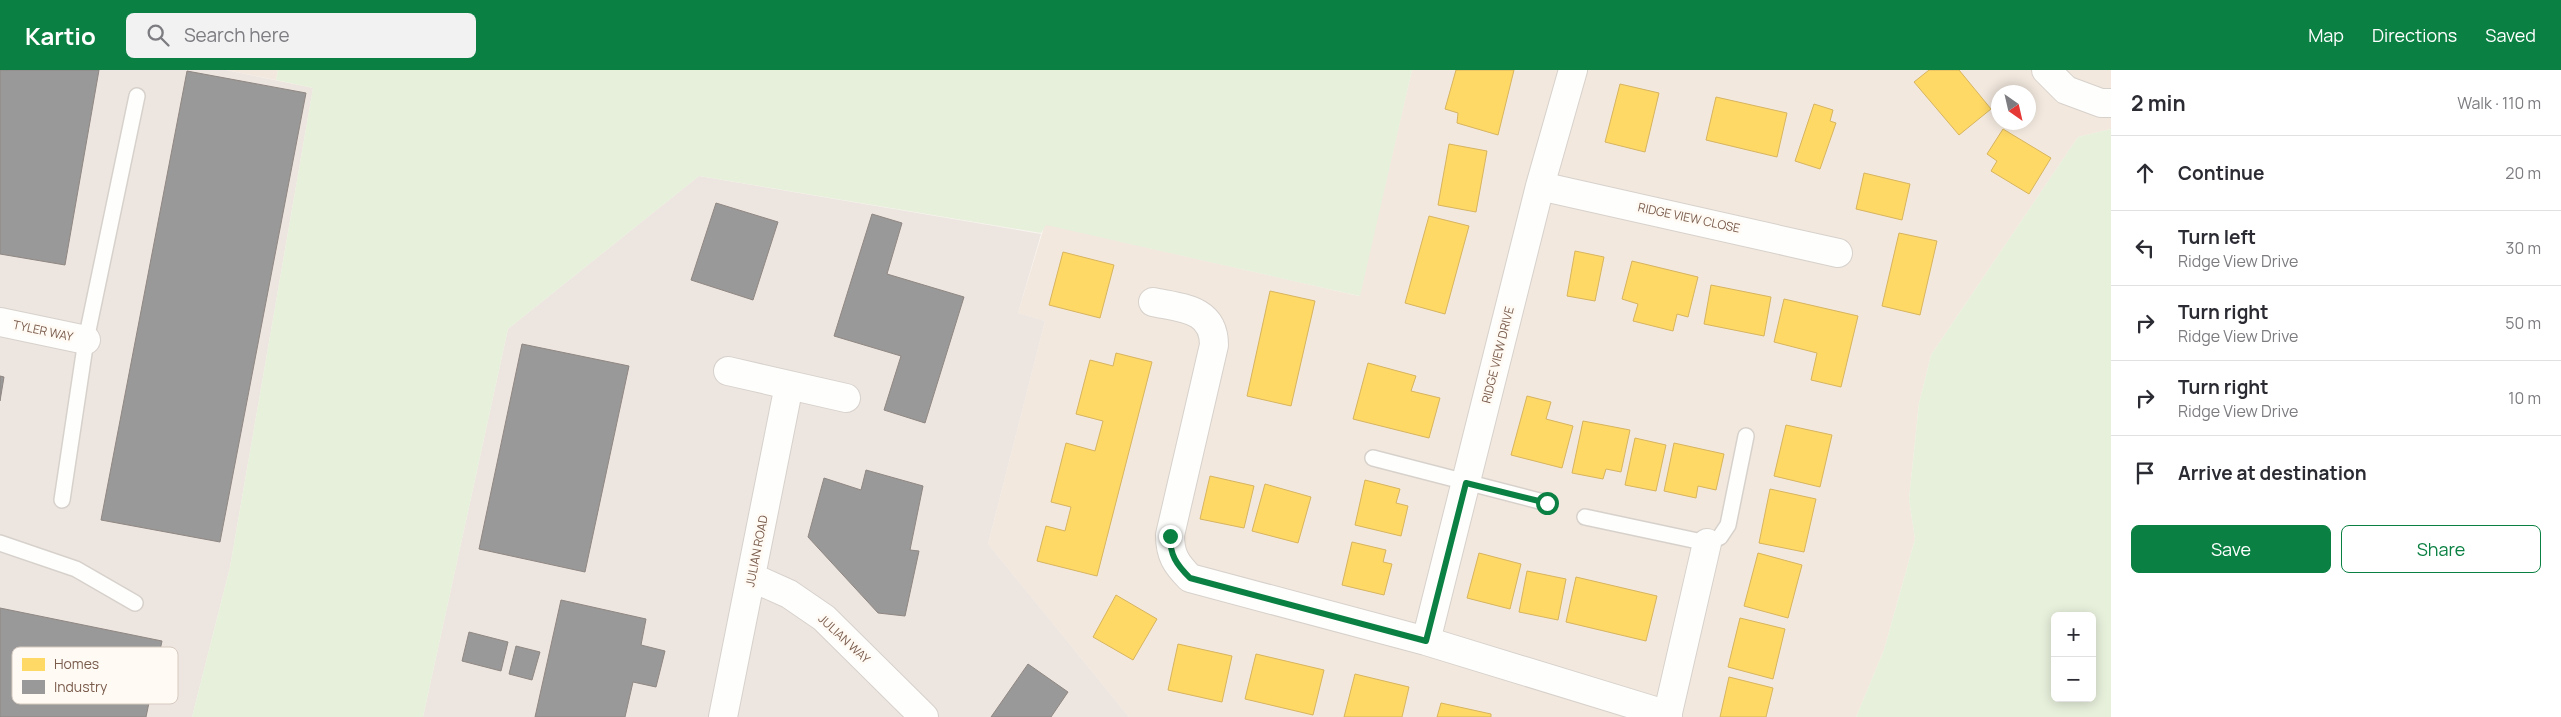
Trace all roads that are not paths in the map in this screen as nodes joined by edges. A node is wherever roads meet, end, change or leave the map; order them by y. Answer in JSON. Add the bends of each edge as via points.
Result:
{"nodes":[{"id":1,"x":1572,"y":70,"type":"edge"},
{"id":2,"x":2046,"y":70,"type":"edge"},
{"id":3,"x":137,"y":96,"type":"dead end"},
{"id":4,"x":2111,"y":103,"type":"edge"},
{"id":5,"x":1540,"y":186,"type":"junction"},
{"id":6,"x":1838,"y":253,"type":"dead end"},
{"id":7,"x":1153,"y":302,"type":"dead end"},
{"id":8,"x":0,"y":322,"type":"edge"},
{"id":9,"x":86,"y":340,"type":"junction"},
{"id":10,"x":728,"y":371,"type":"dead end"},
{"id":11,"x":789,"y":385,"type":"junction"},
{"id":12,"x":846,"y":398,"type":"dead end"},
{"id":13,"x":1746,"y":436,"type":"dead end"},
{"id":14,"x":1373,"y":458,"type":"dead end"},
{"id":15,"x":1466,"y":483,"type":"junction"},
{"id":16,"x":62,"y":500,"type":"dead end"},
{"id":17,"x":1547,"y":503,"type":"dead end"},
{"id":18,"x":1585,"y":517,"type":"dead end"},
{"id":19,"x":0,"y":543,"type":"edge"},
{"id":20,"x":1707,"y":544,"type":"junction"},
{"id":21,"x":751,"y":577,"type":"junction"},
{"id":22,"x":135,"y":602,"type":"dead end"},
{"id":23,"x":1426,"y":641,"type":"junction"},
{"id":24,"x":1668,"y":716,"type":"edge"},
{"id":25,"x":724,"y":717,"type":"edge"},
{"id":26,"x":924,"y":717,"type":"edge"}],
"edges":[{"from":1,"to":5,"type":"street","name":"RIDGE VIEW DRIVE"},
{"from":2,"to":4,"type":"street","via":[[2066,90],[2100,103]]},
{"from":3,"to":9,"type":"lane"},
{"from":5,"to":6,"type":"street","name":"RIDGE VIEW CLOSE"},
{"from":5,"to":15,"type":"street","name":"RIDGE VIEW DRIVE"},
{"from":7,"to":23,"type":"street","via":[[1199,313],[1214,332],[1214,345],[1170,536],[1170,551],[1177,566],[1190,578]]},
{"from":8,"to":9,"type":"street","name":"TYLER WAY"},
{"from":9,"to":16,"type":"lane"},
{"from":10,"to":11,"type":"street"},
{"from":11,"to":12,"type":"street"},
{"from":11,"to":21,"type":"street","name":"JULIAN ROAD"},
{"from":13,"to":20,"type":"lane","via":[[1728,525],[1720,537]]},
{"from":14,"to":15,"type":"lane"},
{"from":15,"to":17,"type":"lane"},
{"from":15,"to":23,"type":"street","name":"RIDGE VIEW DRIVE"},
{"from":18,"to":20,"type":"lane"},
{"from":19,"to":22,"type":"lane","via":[[76,569]]},
{"from":20,"to":24,"type":"street"},
{"from":21,"to":25,"type":"street","name":"JULIAN ROAD"},
{"from":21,"to":26,"type":"street","name":"JULIAN WAY","via":[[789,594],[824,618]]},
{"from":23,"to":24,"type":"street"}]}
